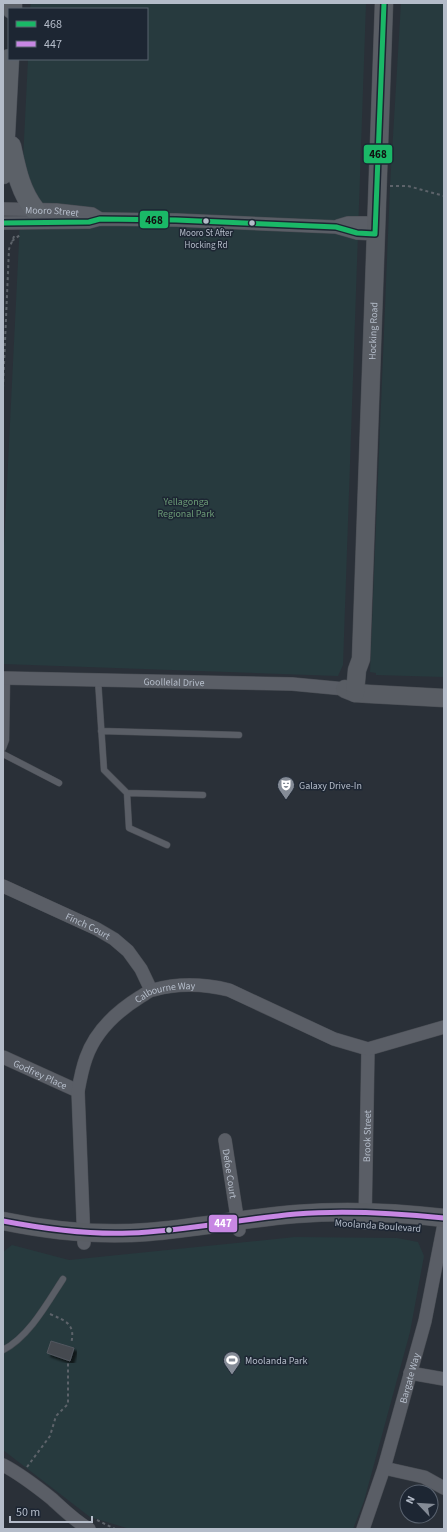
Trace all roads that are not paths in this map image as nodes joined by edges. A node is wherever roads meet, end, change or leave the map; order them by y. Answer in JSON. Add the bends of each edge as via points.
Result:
{"nodes":[{"id":1,"x":384,"y":3,"type":"edge"},
{"id":2,"x":9,"y":60,"type":"edge"},
{"id":3,"x":6,"y":124,"type":"junction"},
{"id":4,"x":3,"y":174,"type":"edge"},
{"id":5,"x":3,"y":209,"type":"edge"},
{"id":6,"x":35,"y":210,"type":"junction"},
{"id":7,"x":100,"y":219,"type":"junction"},
{"id":8,"x":3,"y":223,"type":"edge"},
{"id":9,"x":375,"y":229,"type":"junction"},
{"id":10,"x":5,"y":678,"type":"edge"},
{"id":11,"x":98,"y":680,"type":"junction"},
{"id":12,"x":444,"y":687,"type":"edge"},
{"id":13,"x":357,"y":689,"type":"junction"},
{"id":14,"x":444,"y":698,"type":"edge"},
{"id":15,"x":101,"y":731,"type":"junction"},
{"id":16,"x":239,"y":735,"type":"dead end"},
{"id":17,"x":3,"y":748,"type":"edge"},
{"id":18,"x":3,"y":754,"type":"edge"},
{"id":19,"x":59,"y":783,"type":"dead end"},
{"id":20,"x":127,"y":793,"type":"junction"},
{"id":21,"x":203,"y":795,"type":"dead end"},
{"id":22,"x":167,"y":845,"type":"dead end"},
{"id":23,"x":3,"y":886,"type":"edge"},
{"id":24,"x":151,"y":990,"type":"junction"},
{"id":25,"x":444,"y":1027,"type":"edge"},
{"id":26,"x":368,"y":1049,"type":"junction"},
{"id":27,"x":3,"y":1057,"type":"edge"},
{"id":28,"x":78,"y":1091,"type":"junction"},
{"id":29,"x":225,"y":1140,"type":"dead end"},
{"id":30,"x":365,"y":1217,"type":"junction"},
{"id":31,"x":3,"y":1221,"type":"edge"},
{"id":32,"x":238,"y":1226,"type":"junction"},
{"id":33,"x":444,"y":1226,"type":"edge"},
{"id":34,"x":3,"y":1231,"type":"edge"},
{"id":35,"x":84,"y":1238,"type":"junction"},
{"id":36,"x":63,"y":1279,"type":"dead end"},
{"id":37,"x":3,"y":1350,"type":"edge"},
{"id":38,"x":410,"y":1372,"type":"junction"},
{"id":39,"x":444,"y":1379,"type":"edge"},
{"id":40,"x":3,"y":1465,"type":"edge"},
{"id":41,"x":384,"y":1468,"type":"junction"},
{"id":42,"x":444,"y":1488,"type":"edge"},
{"id":43,"x":70,"y":1524,"type":"edge"},
{"id":44,"x":89,"y":1529,"type":"edge"},
{"id":45,"x":363,"y":1529,"type":"edge"}],
"edges":[{"from":1,"to":9,"type":"street","name":"Hocking Road"},
{"from":2,"to":3,"type":"main road"},
{"from":3,"to":4,"type":"main road"},
{"from":3,"to":6,"type":"main road","via":[[16,170],[27,199]]},
{"from":5,"to":6,"type":"street","name":"Mooro Street"},
{"from":6,"to":7,"type":"street","name":"Mooro Street","via":[[92,214]]},
{"from":7,"to":8,"type":"street","name":"Mooro Street","via":[[89,222]]},
{"from":7,"to":9,"type":"street","name":"Mooro Street","via":[[336,227],[348,223]]},
{"from":9,"to":13,"type":"street","name":"Hocking Road","via":[[361,659],[357,670]]},
{"from":10,"to":11,"type":"street","name":"Goollelal Drive"},
{"from":10,"to":17,"type":"lane","via":[[6,740]]},
{"from":11,"to":13,"type":"street","name":"Goollelal Drive","via":[[292,684]]},
{"from":11,"to":15,"type":"lane"},
{"from":12,"to":13,"type":"street","name":"Goollelal Drive"},
{"from":13,"to":14,"type":"street","name":"Goollelal Drive"},
{"from":15,"to":16,"type":"lane"},
{"from":15,"to":20,"type":"lane","via":[[104,770]]},
{"from":18,"to":19,"type":"lane"},
{"from":20,"to":21,"type":"lane"},
{"from":20,"to":22,"type":"lane","via":[[129,828]]},
{"from":23,"to":24,"type":"street","name":"Finch Court","via":[[114,939],[128,951],[141,969]]},
{"from":24,"to":26,"type":"street","name":"Calbourne Way","via":[[195,985],[229,990],[334,1039]]},
{"from":24,"to":28,"type":"street","name":"Calbourne Way","via":[[111,1018],[103,1028],[86,1057]]},
{"from":25,"to":26,"type":"street"},
{"from":26,"to":30,"type":"street","name":"Brook Street"},
{"from":27,"to":28,"type":"street","name":"Godfrey Place"},
{"from":28,"to":35,"type":"street","name":"Calbourne Way"},
{"from":29,"to":32,"type":"street","name":"Defoe Court"},
{"from":30,"to":32,"type":"street","name":"Moolanda Boulevard","via":[[295,1214]]},
{"from":30,"to":33,"type":"street","name":"Moolanda Boulevard","via":[[404,1214]]},
{"from":31,"to":35,"type":"street","name":"Moolanda Boulevard"},
{"from":32,"to":35,"type":"street","name":"Moolanda Boulevard"},
{"from":33,"to":38,"type":"street","name":"Bargate Way","via":[[425,1321]]},
{"from":34,"to":35,"type":"street","name":"Moolanda Boulevard","via":[[62,1242]]},
{"from":36,"to":37,"type":"lane","via":[[43,1310],[17,1340]]},
{"from":38,"to":39,"type":"street"},
{"from":38,"to":41,"type":"street","name":"Bargate Way"},
{"from":40,"to":43,"type":"street","via":[[51,1499]]},
{"from":41,"to":42,"type":"street","via":[[424,1478]]},
{"from":41,"to":45,"type":"street","name":"Bargate Way"},
{"from":43,"to":44,"type":"street"}]}
